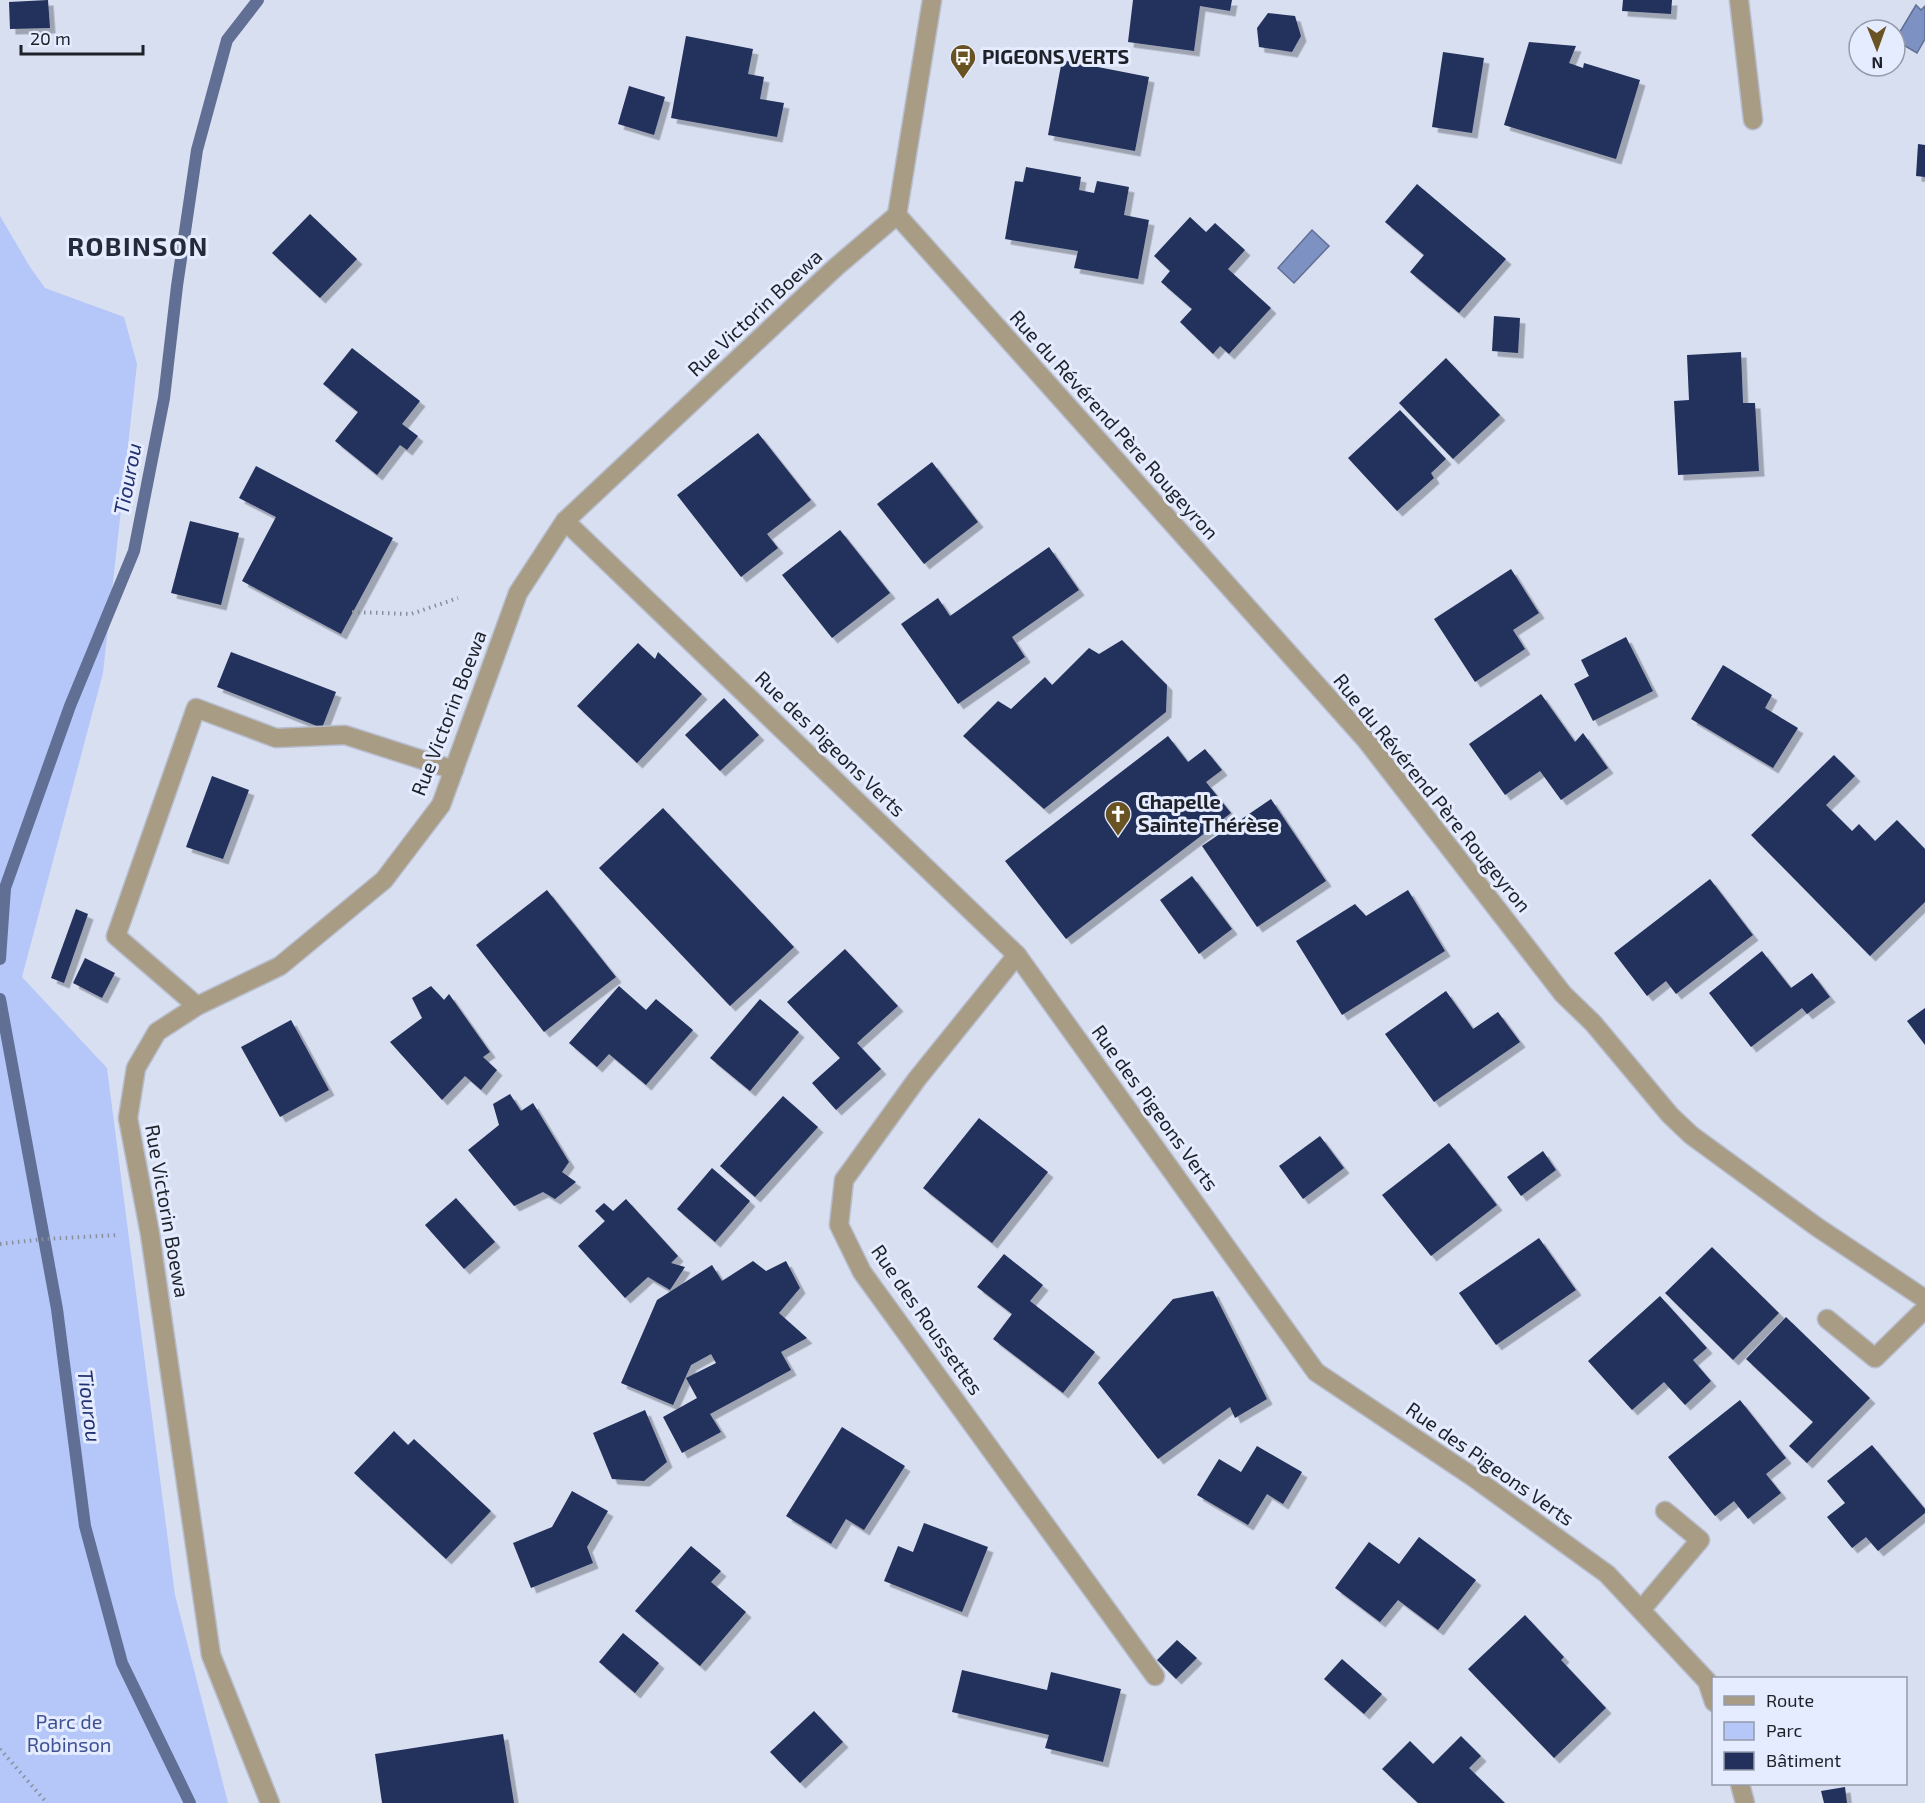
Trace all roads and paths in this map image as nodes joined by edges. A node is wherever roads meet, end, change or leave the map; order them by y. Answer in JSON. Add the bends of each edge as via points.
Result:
{"nodes":[{"id":1,"x":932,"y":0,"type":"edge"},
{"id":2,"x":1739,"y":0,"type":"edge"},
{"id":3,"x":1753,"y":120,"type":"dead end"},
{"id":4,"x":897,"y":215,"type":"junction"},
{"id":5,"x":566,"y":520,"type":"junction"},
{"id":6,"x":458,"y":598,"type":"dead end"},
{"id":7,"x":352,"y":612,"type":"dead end"},
{"id":8,"x":454,"y":770,"type":"junction"},
{"id":9,"x":1017,"y":955,"type":"junction"},
{"id":10,"x":197,"y":1005,"type":"junction"},
{"id":11,"x":150,"y":1234,"type":"junction"},
{"id":12,"x":0,"y":1244,"type":"edge"},
{"id":13,"x":1925,"y":1299,"type":"edge"},
{"id":14,"x":1925,"y":1309,"type":"edge"},
{"id":15,"x":1827,"y":1319,"type":"dead end"},
{"id":16,"x":1665,"y":1511,"type":"dead end"},
{"id":17,"x":1641,"y":1610,"type":"junction"},
{"id":18,"x":1155,"y":1676,"type":"dead end"},
{"id":19,"x":1712,"y":1698,"type":"edge"},
{"id":20,"x":0,"y":1749,"type":"edge"},
{"id":21,"x":1740,"y":1785,"type":"edge"},
{"id":22,"x":46,"y":1803,"type":"edge"},
{"id":23,"x":270,"y":1803,"type":"edge"},
{"id":24,"x":1745,"y":1803,"type":"edge"}],
"edges":[{"from":1,"to":4,"type":"street"},
{"from":2,"to":3,"type":"street"},
{"from":4,"to":5,"type":"street","name":"Rue Victorin Boewa","via":[[836,267]]},
{"from":4,"to":13,"type":"street","name":"Rue du Révérend Père Rougeyron","via":[[1366,740],[1563,994],[1593,1023],[1670,1115],[1783,1203]]},
{"from":5,"to":8,"type":"street","name":"Rue Victorin Boewa","via":[[518,593]]},
{"from":5,"to":9,"type":"street","name":"Rue des Pigeons Verts"},
{"from":6,"to":7,"type":"path","via":[[411,614]]},
{"from":8,"to":10,"type":"street","name":"Rue Victorin Boewa","via":[[441,805],[384,880],[280,966]]},
{"from":8,"to":10,"type":"street","via":[[345,735],[276,738],[196,708],[116,936]]},
{"from":9,"to":17,"type":"street","name":"Rue des Pigeons Verts","via":[[1316,1371],[1607,1574]]},
{"from":9,"to":18,"type":"street","name":"Rue des Roussettes","via":[[917,1078],[844,1180],[839,1225],[862,1272]]},
{"from":10,"to":11,"type":"street","name":"Rue Victorin Boewa","via":[[157,1032],[136,1068],[128,1118]]},
{"from":11,"to":12,"type":"path"},
{"from":11,"to":23,"type":"street","name":"Rue Victorin Boewa","via":[[211,1655]]},
{"from":14,"to":15,"type":"street","via":[[1875,1358]]},
{"from":16,"to":17,"type":"street","via":[[1700,1540]]},
{"from":17,"to":19,"type":"street","name":"Rue des Pigeons Verts","via":[[1707,1681]]},
{"from":20,"to":22,"type":"path"},
{"from":21,"to":24,"type":"street"}]}
